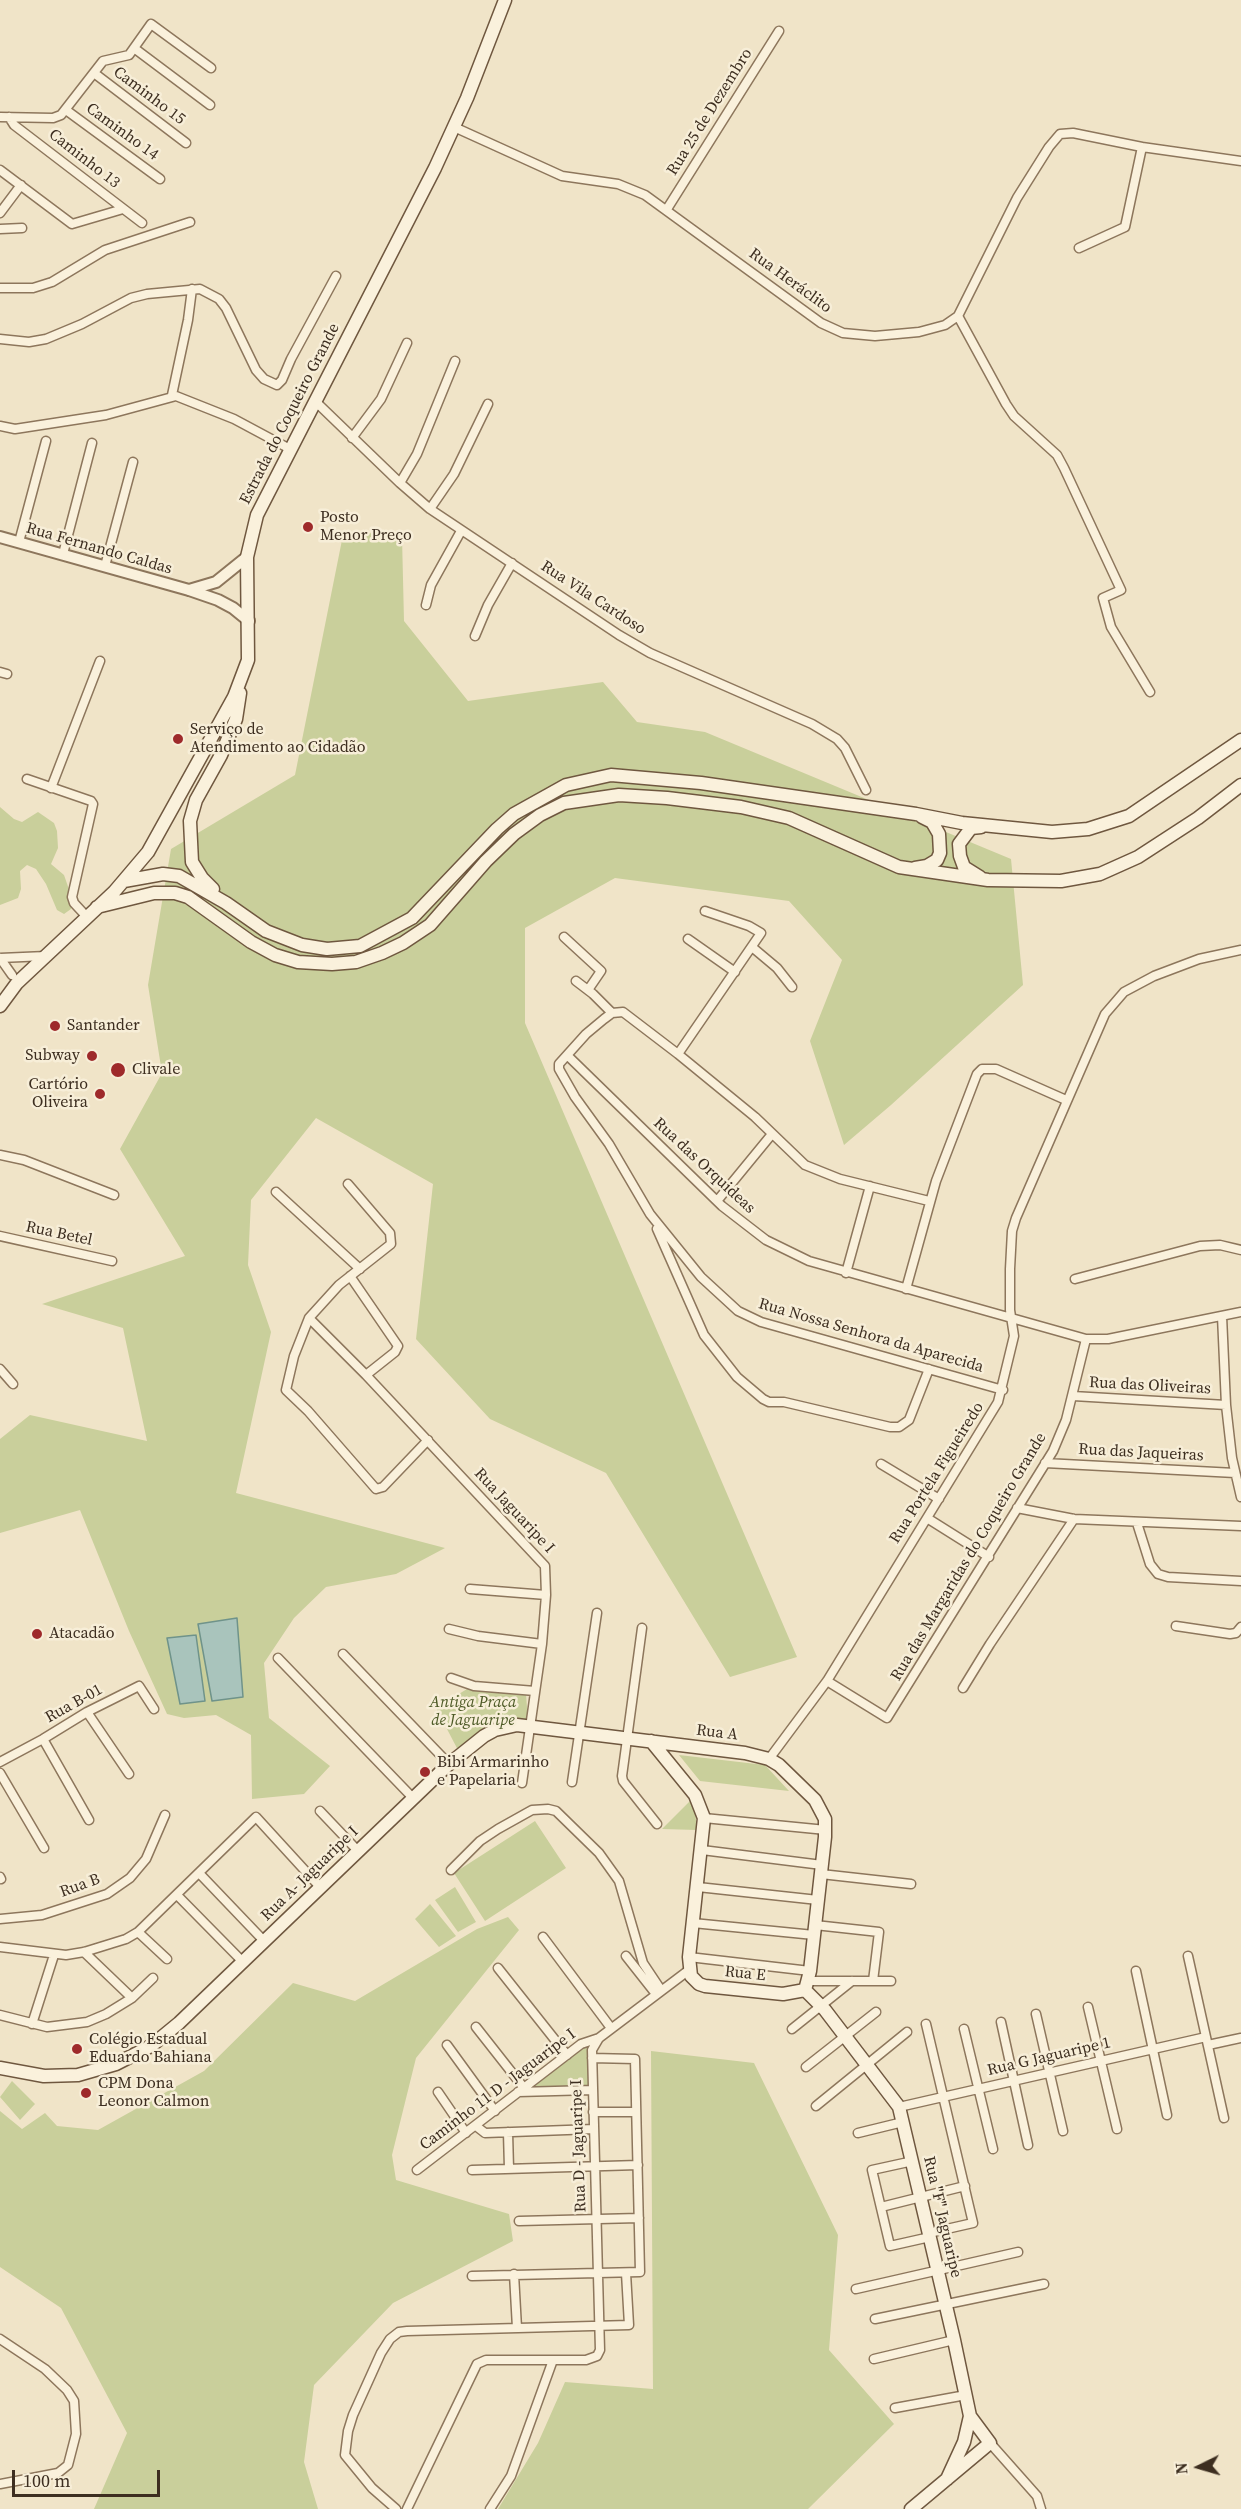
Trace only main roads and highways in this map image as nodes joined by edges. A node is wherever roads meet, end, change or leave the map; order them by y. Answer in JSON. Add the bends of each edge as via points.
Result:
{"nodes":[{"id":1,"x":505,"y":0,"type":"edge"},
{"id":2,"x":242,"y":680,"type":"junction"},
{"id":3,"x":1241,"y":740,"type":"edge"},
{"id":4,"x":1241,"y":785,"type":"edge"},
{"id":5,"x":916,"y":814,"type":"junction"},
{"id":6,"x":994,"y":825,"type":"junction"},
{"id":7,"x":899,"y":867,"type":"junction"},
{"id":8,"x":988,"y":880,"type":"junction"},
{"id":9,"x":124,"y":881,"type":"junction"},
{"id":10,"x":226,"y":903,"type":"junction"},
{"id":11,"x":97,"y":907,"type":"junction"},
{"id":12,"x":0,"y":1006,"type":"edge"},
{"id":13,"x":651,"y":1741,"type":"junction"},
{"id":14,"x":808,"y":1981,"type":"junction"},
{"id":15,"x":0,"y":2068,"type":"edge"},
{"id":16,"x":970,"y":2416,"type":"junction"},
{"id":17,"x":947,"y":2479,"type":"junction"},
{"id":18,"x":911,"y":2509,"type":"edge"}],
"edges":[{"from":1,"to":2,"type":"main road","name":"Estrada do Coqueiro Grande","via":[[454,127],[256,515],[247,557],[248,660]]},
{"from":2,"to":9,"type":"main road","name":"Estrada do Coqueiro Grande","via":[[163,828]]},
{"from":2,"to":10,"type":"main road","via":[[236,719],[196,800],[190,821],[192,862]]},
{"from":3,"to":6,"type":"main road","via":[[1129,816],[1088,829],[1052,832]]},
{"from":4,"to":8,"type":"main road","via":[[1138,858],[1100,874],[1061,881]]},
{"from":5,"to":6,"type":"main road"},
{"from":5,"to":7,"type":"main road","via":[[932,822],[939,834],[940,853],[927,866]]},
{"from":5,"to":10,"type":"main road","via":[[701,783],[611,775],[566,785],[514,814],[412,918],[360,946],[327,949],[302,945],[266,931]]},
{"from":6,"to":8,"type":"main road","via":[[971,828],[959,844],[964,867]]},
{"from":7,"to":8,"type":"main road"},
{"from":7,"to":11,"type":"main road","via":[[789,818],[741,807],[619,795],[564,802],[540,816],[486,861],[430,925],[381,954],[356,962],[298,962],[275,955],[188,897],[175,893],[154,893]]},
{"from":9,"to":10,"type":"main road","via":[[163,874],[179,876]]},
{"from":9,"to":11,"type":"main road","name":"Estrada do Coqueiro Grande"},
{"from":11,"to":12,"type":"main road","name":"Estrada do Coqueiro Grande","via":[[17,983]]},
{"from":13,"to":14,"type":"main road","name":"Rua A","via":[[769,1759],[815,1800],[826,1830]]},
{"from":13,"to":14,"type":"main road","name":"Rua E","via":[[695,1794],[705,1818],[689,1964],[694,1980],[705,1986],[783,1994]]},
{"from":13,"to":15,"type":"main road","name":"Rua A- Jaguaripe I","via":[[517,1725],[495,1730],[474,1743],[412,1797],[166,2035],[135,2056],[78,2074],[36,2075]]},
{"from":14,"to":16,"type":"main road","name":"Rua \"F\" Jaguaripe","via":[[821,2006],[899,2106]]},
{"from":16,"to":17,"type":"main road","name":"Rua \"F\" Jaguaripe","via":[[962,2447]]},
{"from":16,"to":17,"type":"main road","via":[[990,2443]]},
{"from":17,"to":18,"type":"main road"}]}
